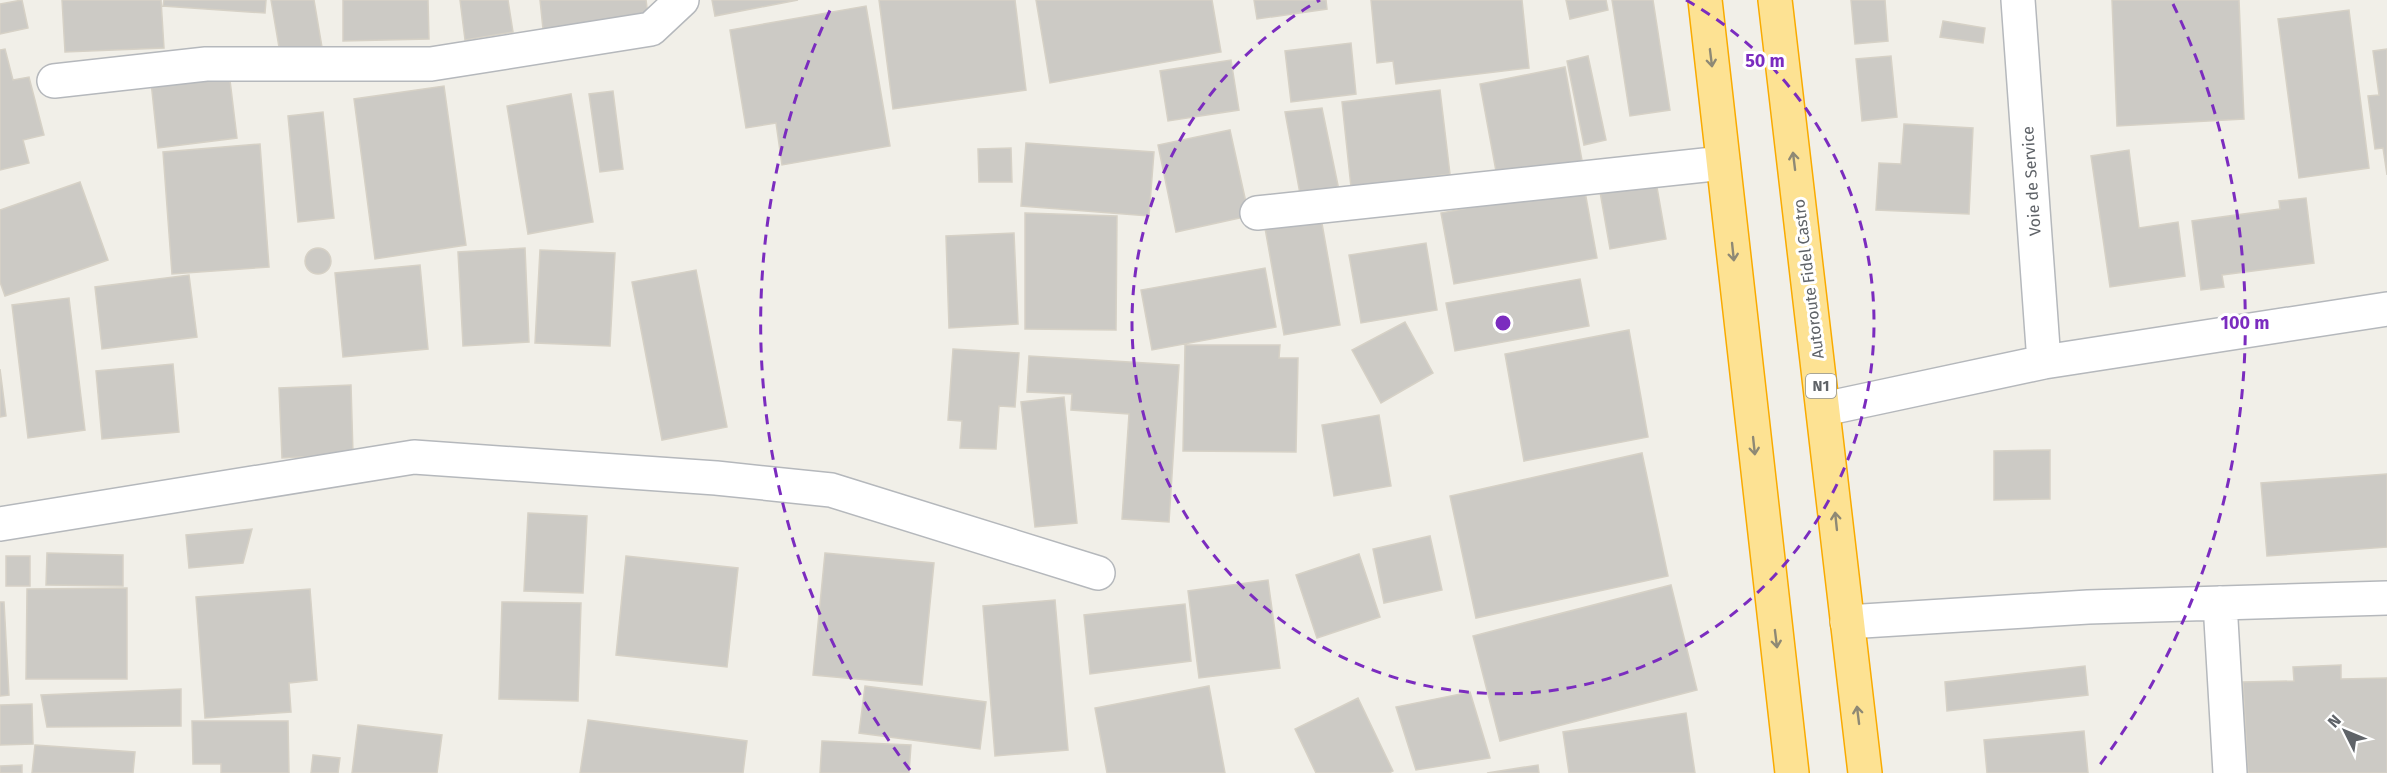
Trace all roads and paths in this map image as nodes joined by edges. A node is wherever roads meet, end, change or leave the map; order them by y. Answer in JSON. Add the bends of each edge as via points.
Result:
{"nodes":[{"id":1,"x":682,"y":0,"type":"edge"},
{"id":2,"x":1705,"y":0,"type":"edge"},
{"id":3,"x":1775,"y":0,"type":"edge"},
{"id":4,"x":2018,"y":0,"type":"edge"},
{"id":5,"x":54,"y":81,"type":"dead end"},
{"id":6,"x":1723,"y":163,"type":"junction"},
{"id":7,"x":1257,"y":213,"type":"dead end"},
{"id":8,"x":2387,"y":309,"type":"edge"},
{"id":9,"x":2044,"y":362,"type":"junction"},
{"id":10,"x":1824,"y":409,"type":"junction"},
{"id":11,"x":0,"y":524,"type":"edge"},
{"id":12,"x":1098,"y":573,"type":"dead end"},
{"id":13,"x":2387,"y":598,"type":"edge"},
{"id":14,"x":2220,"y":603,"type":"junction"},
{"id":15,"x":1847,"y":622,"type":"junction"},
{"id":16,"x":1792,"y":773,"type":"edge"},
{"id":17,"x":1865,"y":773,"type":"edge"},
{"id":18,"x":2230,"y":773,"type":"edge"}],
"edges":[{"from":1,"to":5,"type":"street","via":[[651,29],[431,64],[206,64]]},
{"from":2,"to":6,"type":"highway","one_way":true},
{"from":10,"to":3,"type":"highway","name":"Autoroute Fidel Castro","number":"N1","one_way":true},
{"from":4,"to":9,"type":"street","name":"Voie de Service"},
{"from":6,"to":7,"type":"street"},
{"from":6,"to":16,"type":"highway","one_way":true},
{"from":8,"to":9,"type":"street"},
{"from":9,"to":10,"type":"street"},
{"from":15,"to":10,"type":"highway","name":"Autoroute Fidel Castro","number":"N1","one_way":true},
{"from":11,"to":12,"type":"street","via":[[414,457],[831,490]]},
{"from":13,"to":14,"type":"street"},
{"from":14,"to":15,"type":"street"},
{"from":14,"to":18,"type":"street"},
{"from":17,"to":15,"type":"highway","name":"Autoroute Fidel Castro","number":"N1","one_way":true}]}
